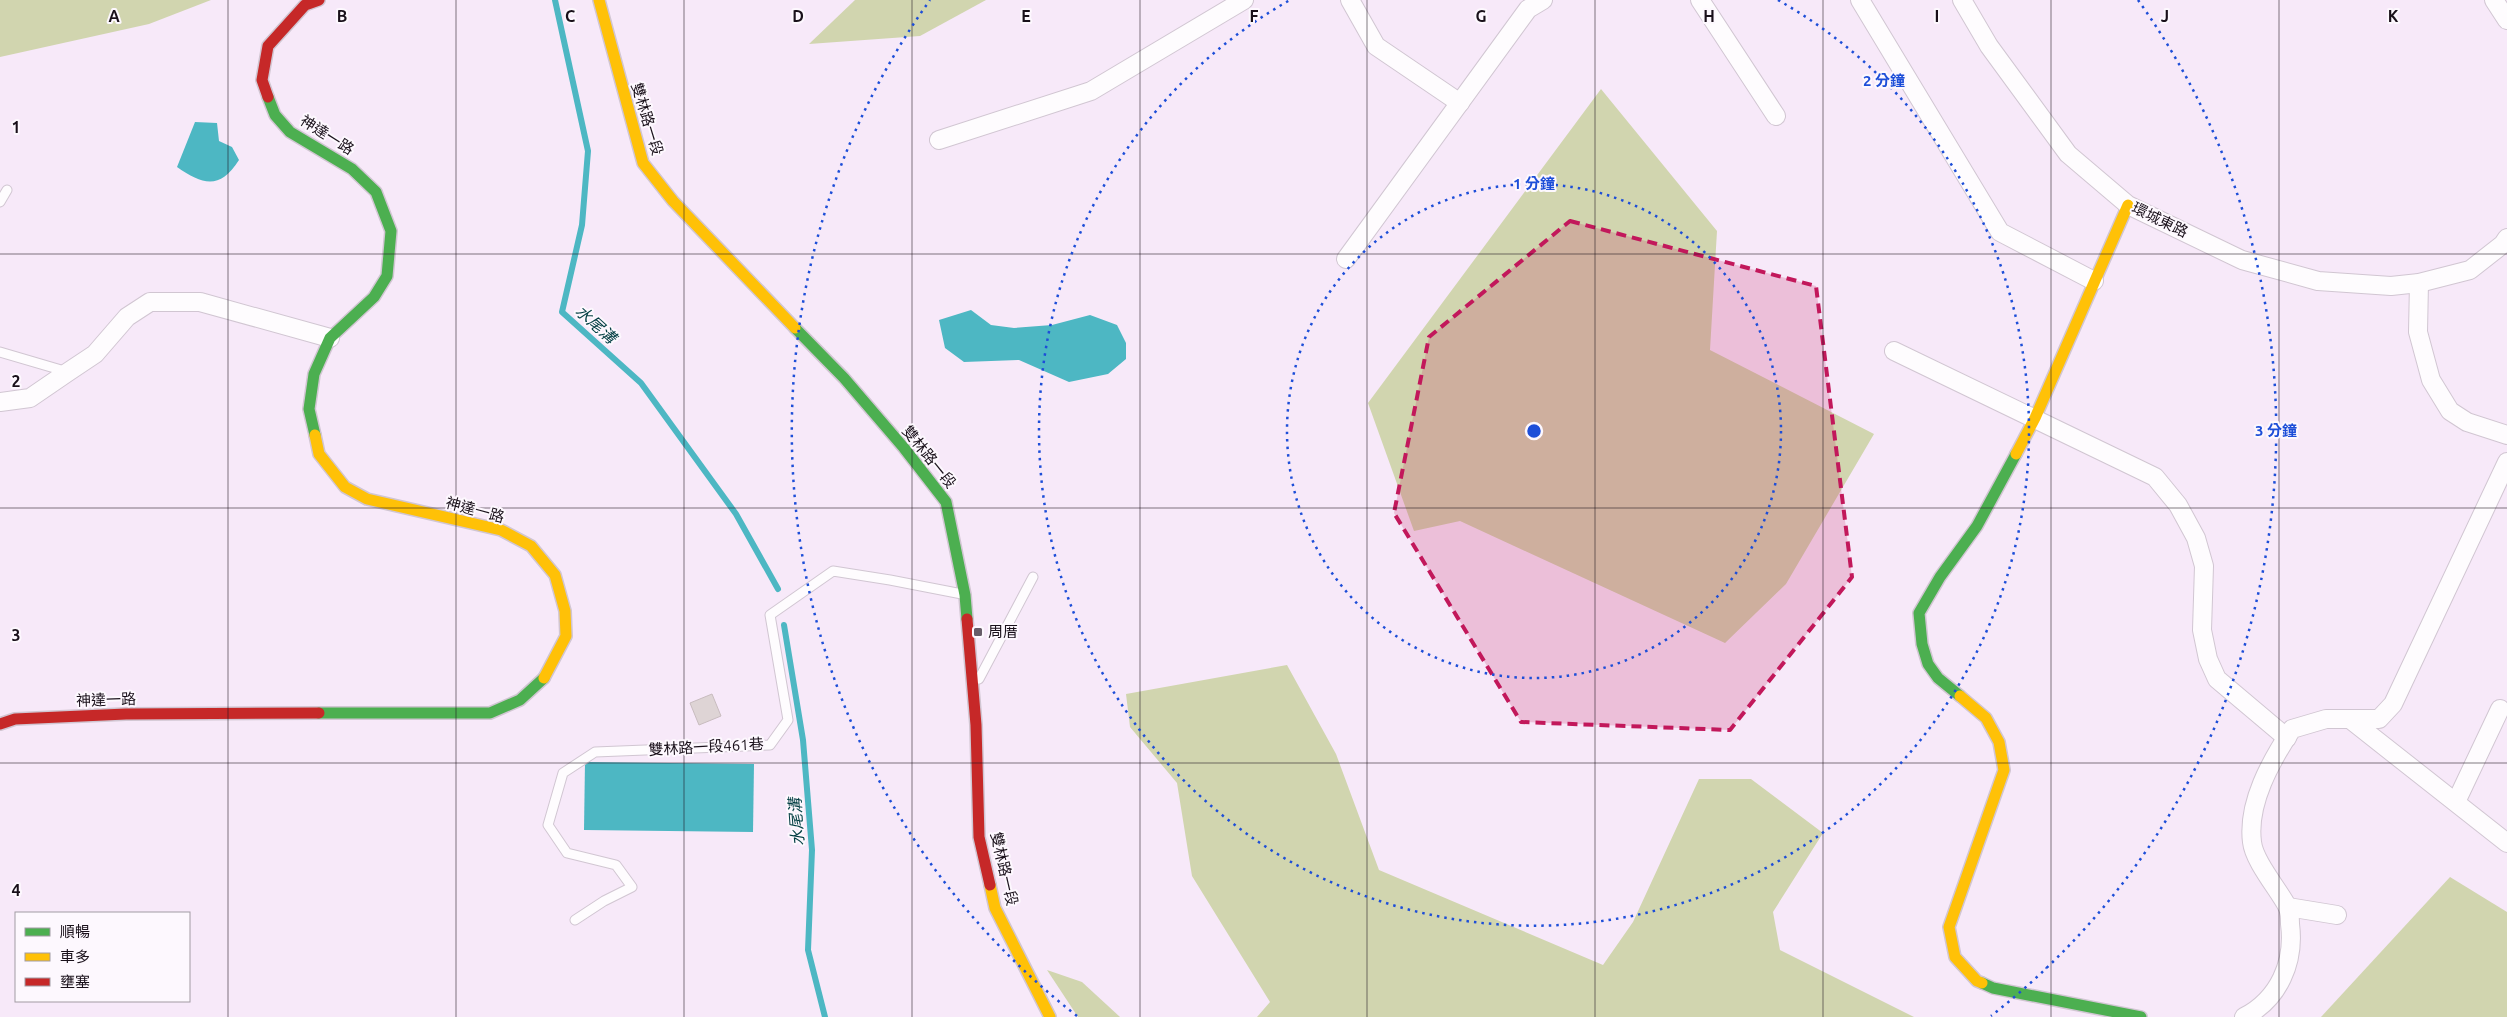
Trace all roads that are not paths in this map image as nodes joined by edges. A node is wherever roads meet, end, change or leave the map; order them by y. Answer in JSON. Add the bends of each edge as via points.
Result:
{"nodes":[{"id":1,"x":319,"y":0,"type":"edge"},
{"id":2,"x":599,"y":0,"type":"edge"},
{"id":3,"x":1244,"y":0,"type":"edge"},
{"id":4,"x":1350,"y":0,"type":"edge"},
{"id":5,"x":1543,"y":0,"type":"edge"},
{"id":6,"x":1700,"y":0,"type":"edge"},
{"id":7,"x":1860,"y":0,"type":"edge"},
{"id":8,"x":2494,"y":0,"type":"edge"},
{"id":9,"x":1967,"y":2,"type":"edge"},
{"id":10,"x":2507,"y":20,"type":"edge"},
{"id":11,"x":1460,"y":103,"type":"junction"},
{"id":12,"x":1776,"y":116,"type":"dead end"},
{"id":13,"x":939,"y":140,"type":"dead end"},
{"id":14,"x":7,"y":190,"type":"dead end"},
{"id":15,"x":0,"y":202,"type":"edge"},
{"id":16,"x":2128,"y":205,"type":"junction"},
{"id":17,"x":2507,"y":238,"type":"edge"},
{"id":18,"x":1346,"y":259,"type":"dead end"},
{"id":19,"x":2094,"y":281,"type":"junction"},
{"id":20,"x":2419,"y":283,"type":"junction"},
{"id":21,"x":330,"y":338,"type":"junction"},
{"id":22,"x":1894,"y":351,"type":"dead end"},
{"id":23,"x":0,"y":352,"type":"edge"},
{"id":24,"x":68,"y":372,"type":"junction"},
{"id":25,"x":0,"y":402,"type":"edge"},
{"id":26,"x":2034,"y":418,"type":"junction"},
{"id":27,"x":2507,"y":435,"type":"edge"},
{"id":28,"x":2507,"y":462,"type":"edge"},
{"id":29,"x":1033,"y":577,"type":"dead end"},
{"id":30,"x":965,"y":595,"type":"junction"},
{"id":31,"x":973,"y":690,"type":"junction"},
{"id":32,"x":2500,"y":709,"type":"dead end"},
{"id":33,"x":2351,"y":720,"type":"junction"},
{"id":34,"x":0,"y":724,"type":"edge"},
{"id":35,"x":2287,"y":738,"type":"junction"},
{"id":36,"x":2456,"y":802,"type":"junction"},
{"id":37,"x":2507,"y":843,"type":"edge"},
{"id":38,"x":2288,"y":908,"type":"junction"},
{"id":39,"x":2337,"y":915,"type":"dead end"},
{"id":40,"x":574,"y":920,"type":"dead end"},
{"id":41,"x":1050,"y":1017,"type":"edge"},
{"id":42,"x":2141,"y":1017,"type":"edge"},
{"id":43,"x":2244,"y":1017,"type":"edge"}],
"edges":[{"from":1,"to":21,"type":"street","name":"神達一路","via":[[305,5],[268,46],[262,80],[275,115],[290,132],[352,169],[376,192],[391,231],[387,276],[374,297]]},
{"from":2,"to":30,"type":"street","name":"雙林路一段","via":[[643,164],[743,276],[844,378],[946,502]]},
{"from":3,"to":13,"type":"street","via":[[1091,91]]},
{"from":4,"to":11,"type":"street","via":[[1376,46]]},
{"from":5,"to":11,"type":"street","via":[[1528,10]]},
{"from":6,"to":12,"type":"street"},
{"from":7,"to":19,"type":"street","via":[[2000,232]]},
{"from":8,"to":10,"type":"street"},
{"from":9,"to":16,"type":"street","name":"環城東路","via":[[1989,46],[2068,154]]},
{"from":11,"to":18,"type":"street"},
{"from":14,"to":15,"type":"lane"},
{"from":16,"to":19,"type":"street"},
{"from":16,"to":20,"type":"street","name":"環城東路","via":[[2242,260],[2308,278],[2391,286]]},
{"from":17,"to":20,"type":"street","name":"環城東路","via":[[2470,270]]},
{"from":19,"to":26,"type":"street"},
{"from":20,"to":27,"type":"street","via":[[2418,332],[2431,380],[2450,411],[2467,422]]},
{"from":21,"to":24,"type":"street","via":[[200,302],[150,302],[127,317],[95,354]]},
{"from":21,"to":34,"type":"street","name":"神達一路","via":[[314,374],[309,409],[319,454],[345,487],[367,499],[501,530],[531,546],[555,575],[565,611],[566,636],[542,682],[520,700],[490,713],[126,714],[15,719]]},
{"from":22,"to":26,"type":"street"},
{"from":23,"to":24,"type":"lane"},
{"from":24,"to":25,"type":"street","via":[[30,398]]},
{"from":26,"to":35,"type":"street","via":[[2155,477],[2178,505],[2196,538],[2204,566],[2202,630],[2208,659],[2217,679]]},
{"from":26,"to":42,"type":"street","via":[[1977,526],[1919,613],[1928,664],[1938,678],[1986,718],[1999,742],[2004,770],[1949,927],[1951,941],[1955,957],[1963,966],[1977,981],[1993,988]]},
{"from":28,"to":33,"type":"street","via":[[2393,704],[2379,719]]},
{"from":29,"to":31,"type":"lane"},
{"from":30,"to":31,"type":"street","name":"雙林路一段"},
{"from":30,"to":40,"type":"lane","name":"雙林路一段461巷","via":[[833,572],[770,615],[788,720],[770,745],[595,752],[563,774],[548,825],[567,852],[616,866],[632,888]]},
{"from":31,"to":41,"type":"street","name":"雙林路一段","via":[[979,837],[995,908]]},
{"from":32,"to":36,"type":"street"},
{"from":33,"to":35,"type":"street","via":[[2326,720],[2292,729]]},
{"from":33,"to":36,"type":"street"},
{"from":35,"to":38,"type":"street","via":[[2255,800],[2252,843]]},
{"from":36,"to":37,"type":"street"},
{"from":38,"to":39,"type":"street"},
{"from":38,"to":43,"type":"street","via":[[2293,944],[2283,979],[2268,998]]}]}
